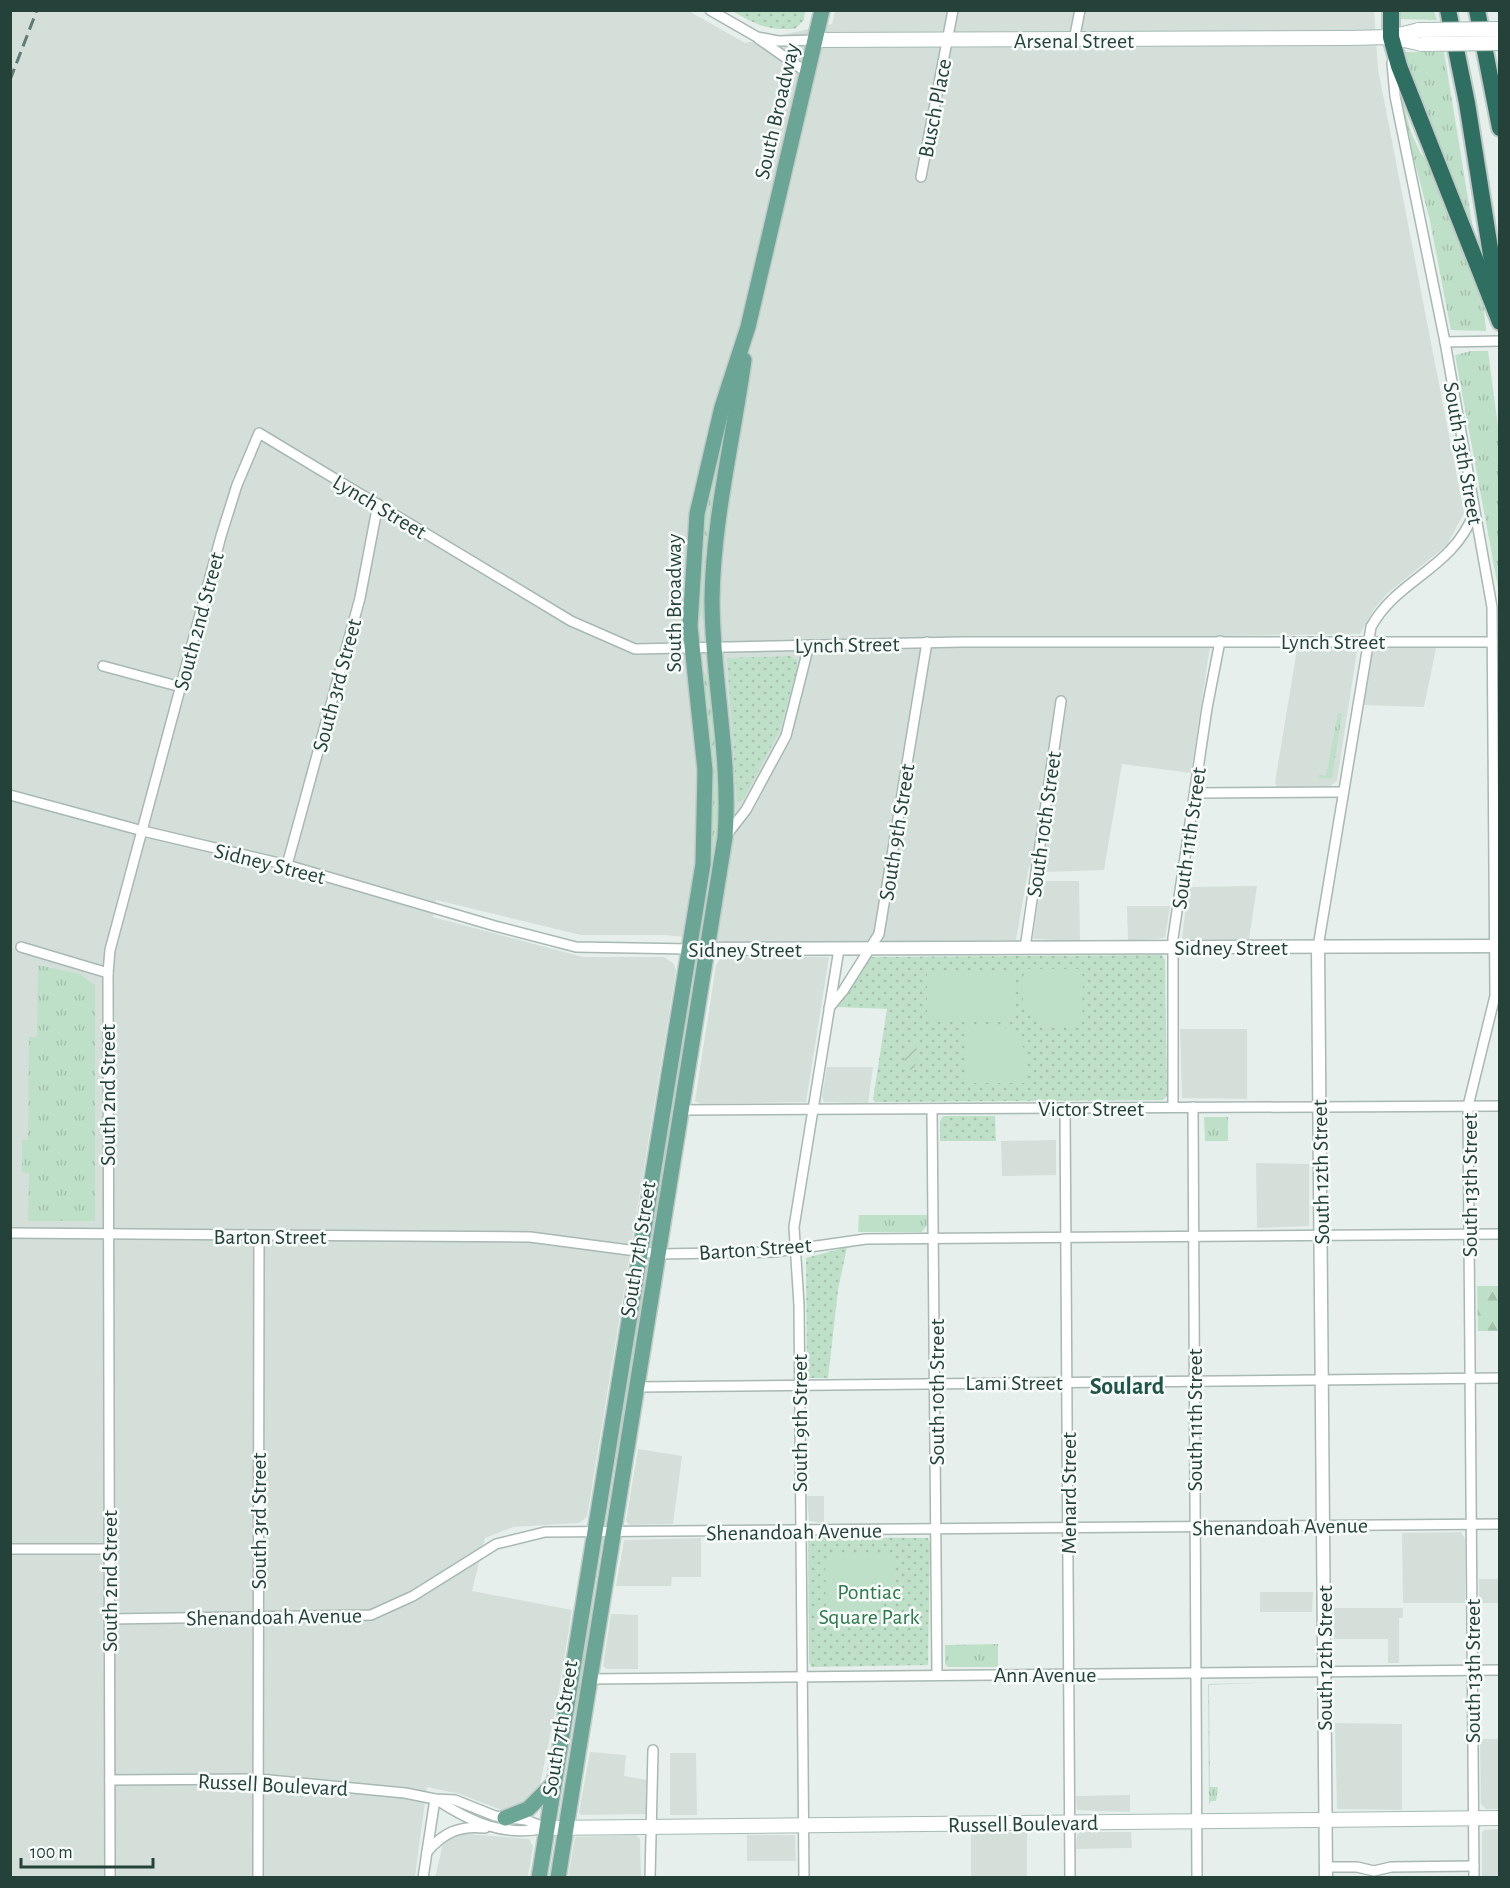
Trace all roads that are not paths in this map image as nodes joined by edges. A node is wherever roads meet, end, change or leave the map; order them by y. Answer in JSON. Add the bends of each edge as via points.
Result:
{"nodes":[{"id":1,"x":710,"y":10,"type":"edge"},
{"id":2,"x":822,"y":10,"type":"edge"},
{"id":3,"x":953,"y":10,"type":"edge"},
{"id":4,"x":1080,"y":10,"type":"edge"},
{"id":5,"x":1391,"y":10,"type":"edge"},
{"id":6,"x":1448,"y":10,"type":"edge"},
{"id":7,"x":1477,"y":10,"type":"edge"},
{"id":8,"x":1500,"y":29,"type":"edge"},
{"id":9,"x":757,"y":37,"type":"junction"},
{"id":10,"x":1391,"y":37,"type":"junction"},
{"id":11,"x":1421,"y":37,"type":"junction"},
{"id":12,"x":816,"y":40,"type":"junction"},
{"id":13,"x":948,"y":40,"type":"junction"},
{"id":14,"x":1074,"y":40,"type":"junction"},
{"id":15,"x":1500,"y":43,"type":"edge"},
{"id":16,"x":809,"y":74,"type":"junction"},
{"id":17,"x":1500,"y":128,"type":"edge"},
{"id":18,"x":921,"y":177,"type":"dead end"},
{"id":19,"x":1500,"y":311,"type":"edge"},
{"id":20,"x":1500,"y":322,"type":"edge"},
{"id":21,"x":748,"y":327,"type":"junction"},
{"id":22,"x":1445,"y":342,"type":"junction"},
{"id":23,"x":1500,"y":342,"type":"edge"},
{"id":24,"x":259,"y":433,"type":"joint"},
{"id":25,"x":378,"y":504,"type":"junction"},
{"id":26,"x":1474,"y":513,"type":"junction"},
{"id":27,"x":1220,"y":641,"type":"junction"},
{"id":28,"x":1367,"y":641,"type":"junction"},
{"id":29,"x":927,"y":642,"type":"junction"},
{"id":30,"x":1492,"y":642,"type":"junction"},
{"id":31,"x":809,"y":645,"type":"junction"},
{"id":32,"x":691,"y":647,"type":"junction"},
{"id":33,"x":714,"y":647,"type":"junction"},
{"id":34,"x":103,"y":666,"type":"dead end"},
{"id":35,"x":181,"y":687,"type":"junction"},
{"id":36,"x":1061,"y":701,"type":"dead end"},
{"id":37,"x":1342,"y":792,"type":"junction"},
{"id":38,"x":1195,"y":793,"type":"junction"},
{"id":39,"x":10,"y":795,"type":"edge"},
{"id":40,"x":143,"y":831,"type":"junction"},
{"id":41,"x":725,"y":837,"type":"junction"},
{"id":42,"x":287,"y":865,"type":"junction"},
{"id":43,"x":700,"y":885,"type":"joint"},
{"id":44,"x":1498,"y":946,"type":"edge"},
{"id":45,"x":21,"y":947,"type":"dead end"},
{"id":46,"x":1318,"y":947,"type":"junction"},
{"id":47,"x":1025,"y":948,"type":"junction"},
{"id":48,"x":1173,"y":948,"type":"junction"},
{"id":49,"x":690,"y":949,"type":"junction"},
{"id":50,"x":709,"y":949,"type":"junction"},
{"id":51,"x":839,"y":949,"type":"junction"},
{"id":52,"x":871,"y":949,"type":"junction"},
{"id":53,"x":108,"y":973,"type":"junction"},
{"id":54,"x":829,"y":1008,"type":"junction"},
{"id":55,"x":1468,"y":1106,"type":"junction"},
{"id":56,"x":1500,"y":1106,"type":"edge"},
{"id":57,"x":1173,"y":1107,"type":"junction"},
{"id":58,"x":1193,"y":1107,"type":"junction"},
{"id":59,"x":1320,"y":1107,"type":"junction"},
{"id":60,"x":1065,"y":1108,"type":"junction"},
{"id":61,"x":813,"y":1109,"type":"junction"},
{"id":62,"x":932,"y":1109,"type":"junction"},
{"id":63,"x":683,"y":1110,"type":"junction"},
{"id":64,"x":10,"y":1233,"type":"edge"},
{"id":65,"x":109,"y":1234,"type":"junction"},
{"id":66,"x":1500,"y":1234,"type":"edge"},
{"id":67,"x":1469,"y":1235,"type":"junction"},
{"id":68,"x":1321,"y":1236,"type":"junction"},
{"id":69,"x":259,"y":1237,"type":"junction"},
{"id":70,"x":1192,"y":1237,"type":"junction"},
{"id":71,"x":1066,"y":1238,"type":"junction"},
{"id":72,"x":934,"y":1239,"type":"junction"},
{"id":73,"x":796,"y":1248,"type":"junction"},
{"id":74,"x":640,"y":1252,"type":"junction"},
{"id":75,"x":659,"y":1254,"type":"junction"},
{"id":76,"x":1500,"y":1378,"type":"edge"},
{"id":77,"x":1470,"y":1379,"type":"junction"},
{"id":78,"x":1322,"y":1380,"type":"junction"},
{"id":79,"x":1194,"y":1381,"type":"junction"},
{"id":80,"x":1067,"y":1382,"type":"junction"},
{"id":81,"x":937,"y":1383,"type":"junction"},
{"id":82,"x":799,"y":1385,"type":"junction"},
{"id":83,"x":638,"y":1387,"type":"junction"},
{"id":84,"x":1471,"y":1524,"type":"junction"},
{"id":85,"x":1500,"y":1524,"type":"edge"},
{"id":86,"x":1323,"y":1525,"type":"junction"},
{"id":87,"x":1195,"y":1527,"type":"junction"},
{"id":88,"x":1068,"y":1528,"type":"junction"},
{"id":89,"x":936,"y":1529,"type":"junction"},
{"id":90,"x":800,"y":1531,"type":"junction"},
{"id":91,"x":596,"y":1532,"type":"junction"},
{"id":92,"x":615,"y":1532,"type":"junction"},
{"id":93,"x":10,"y":1549,"type":"edge"},
{"id":94,"x":109,"y":1549,"type":"junction"},
{"id":95,"x":257,"y":1617,"type":"junction"},
{"id":96,"x":109,"y":1619,"type":"junction"},
{"id":97,"x":1472,"y":1670,"type":"junction"},
{"id":98,"x":1500,"y":1670,"type":"edge"},
{"id":99,"x":1324,"y":1671,"type":"junction"},
{"id":100,"x":1196,"y":1672,"type":"junction"},
{"id":101,"x":937,"y":1674,"type":"junction"},
{"id":102,"x":1069,"y":1674,"type":"junction"},
{"id":103,"x":801,"y":1676,"type":"junction"},
{"id":104,"x":591,"y":1679,"type":"junction"},
{"id":105,"x":653,"y":1750,"type":"dead end"},
{"id":106,"x":259,"y":1779,"type":"junction"},
{"id":107,"x":110,"y":1780,"type":"junction"},
{"id":108,"x":554,"y":1783,"type":"junction"},
{"id":109,"x":435,"y":1799,"type":"junction"},
{"id":110,"x":505,"y":1818,"type":"junction"},
{"id":111,"x":1473,"y":1818,"type":"junction"},
{"id":112,"x":1500,"y":1818,"type":"edge"},
{"id":113,"x":1325,"y":1820,"type":"junction"},
{"id":114,"x":1197,"y":1821,"type":"junction"},
{"id":115,"x":1070,"y":1822,"type":"junction"},
{"id":116,"x":803,"y":1825,"type":"junction"},
{"id":117,"x":652,"y":1827,"type":"junction"},
{"id":118,"x":490,"y":1828,"type":"junction"},
{"id":119,"x":546,"y":1828,"type":"junction"},
{"id":120,"x":566,"y":1828,"type":"junction"},
{"id":121,"x":427,"y":1852,"type":"junction"},
{"id":122,"x":1474,"y":1866,"type":"junction"},
{"id":123,"x":1326,"y":1872,"type":"edge"},
{"id":124,"x":110,"y":1878,"type":"edge"},
{"id":125,"x":258,"y":1878,"type":"edge"},
{"id":126,"x":423,"y":1878,"type":"edge"},
{"id":127,"x":538,"y":1878,"type":"edge"},
{"id":128,"x":558,"y":1878,"type":"edge"},
{"id":129,"x":650,"y":1878,"type":"edge"},
{"id":130,"x":804,"y":1878,"type":"edge"},
{"id":131,"x":1070,"y":1878,"type":"edge"},
{"id":132,"x":1197,"y":1878,"type":"edge"},
{"id":133,"x":1474,"y":1878,"type":"edge"}],
"edges":[{"from":1,"to":9,"type":"street","name":"Arsenal Street"},
{"from":2,"to":12,"type":"main road","name":"South Broadway"},
{"from":3,"to":13,"type":"street"},
{"from":4,"to":14,"type":"street"},
{"from":5,"to":10,"type":"highway"},
{"from":6,"to":19,"type":"highway","via":[[1466,93]]},
{"from":7,"to":17,"type":"highway"},
{"from":8,"to":11,"type":"main road","name":"Arsenal Street","bridge":true},
{"from":9,"to":12,"type":"street","name":"Arsenal Street"},
{"from":9,"to":16,"type":"street","name":"Arsenal Street"},
{"from":10,"to":11,"type":"main road","name":"Arsenal Street"},
{"from":10,"to":14,"type":"main road","name":"Arsenal Street"},
{"from":10,"to":20,"type":"highway","via":[[1403,77]]},
{"from":10,"to":22,"type":"street","name":"South 13th Street","via":[[1395,96]]},
{"from":11,"to":15,"type":"main road","name":"Arsenal Street","bridge":true},
{"from":12,"to":13,"type":"main road","name":"Arsenal Street"},
{"from":12,"to":16,"type":"main road","name":"South Broadway"},
{"from":13,"to":14,"type":"main road","name":"Arsenal Street"},
{"from":13,"to":18,"type":"street","name":"Busch Place"},
{"from":16,"to":21,"type":"main road","name":"South Broadway"},
{"from":21,"to":32,"type":"main road","name":"South Broadway","via":[[722,407],[697,514]]},
{"from":21,"to":33,"type":"main road","name":"South Broadway","via":[[715,549]]},
{"from":22,"to":23,"type":"street"},
{"from":22,"to":26,"type":"street","name":"South 13th Street"},
{"from":24,"to":25,"type":"street","name":"Lynch Street"},
{"from":24,"to":35,"type":"street","name":"South 2nd Street","via":[[221,536]]},
{"from":25,"to":32,"type":"street","name":"Lynch Street","via":[[571,621],[635,649]]},
{"from":25,"to":42,"type":"street","name":"South 3rd Street","via":[[358,603]]},
{"from":26,"to":28,"type":"street","name":"South 12th Street","via":[[1454,550],[1383,608]]},
{"from":26,"to":30,"type":"street","name":"South 13th Street","via":[[1491,591]]},
{"from":27,"to":28,"type":"street","name":"Lynch Street"},
{"from":27,"to":29,"type":"street","name":"Lynch Street"},
{"from":27,"to":38,"type":"street","name":"South 11th Street"},
{"from":28,"to":30,"type":"street","name":"Lynch Street"},
{"from":28,"to":37,"type":"street","name":"South 12th Street"},
{"from":29,"to":31,"type":"street","name":"Lynch Street"},
{"from":29,"to":52,"type":"street","name":"South 9th Street","via":[[880,927]]},
{"from":30,"to":44,"type":"street","name":"South 13th Street"},
{"from":31,"to":33,"type":"street","name":"Lynch Street"},
{"from":31,"to":41,"type":"street","name":"South 7th Street","via":[[786,736],[746,810]]},
{"from":32,"to":33,"type":"street","name":"Lynch Street"},
{"from":32,"to":43,"type":"main road","name":"South Broadway","via":[[705,770]]},
{"from":33,"to":41,"type":"main road","name":"South Broadway","via":[[726,752]]},
{"from":34,"to":35,"type":"street"},
{"from":35,"to":40,"type":"street","name":"South 2nd Street"},
{"from":36,"to":47,"type":"street","name":"South 10th Street"},
{"from":37,"to":38,"type":"street"},
{"from":37,"to":46,"type":"street","name":"South 12th Street"},
{"from":38,"to":48,"type":"street","name":"South 11th Street"},
{"from":39,"to":40,"type":"street","name":"Sidney Street"},
{"from":40,"to":42,"type":"street","name":"Sidney Street"},
{"from":40,"to":53,"type":"street","name":"South 2nd Street"},
{"from":41,"to":50,"type":"main road","name":"South 7th Street"},
{"from":42,"to":49,"type":"street","name":"Sidney Street","via":[[576,947]]},
{"from":43,"to":49,"type":"main road","name":"South 7th Street"},
{"from":44,"to":46,"type":"street","name":"Sidney Street"},
{"from":44,"to":55,"type":"street","name":"South 13th Street","via":[[1496,996]]},
{"from":45,"to":53,"type":"street"},
{"from":46,"to":48,"type":"street","name":"Sidney Street"},
{"from":46,"to":59,"type":"street","name":"South 12th Street"},
{"from":47,"to":48,"type":"street","name":"Sidney Street"},
{"from":47,"to":52,"type":"street","name":"Sidney Street"},
{"from":48,"to":57,"type":"street","name":"South 11th Street"},
{"from":49,"to":50,"type":"street","name":"Sidney Street"},
{"from":49,"to":74,"type":"main road","name":"South 7th Street"},
{"from":50,"to":51,"type":"street","name":"Sidney Street"},
{"from":50,"to":63,"type":"main road","name":"South 7th Street"},
{"from":51,"to":52,"type":"street","name":"Sidney Street"},
{"from":51,"to":54,"type":"street","name":"South 9th Street"},
{"from":52,"to":54,"type":"street","name":"South 9th Street"},
{"from":53,"to":65,"type":"street","name":"South 2nd Street"},
{"from":54,"to":61,"type":"street","name":"South 9th Street"},
{"from":55,"to":56,"type":"street","name":"Victor Street"},
{"from":55,"to":59,"type":"street","name":"Victor Street"},
{"from":55,"to":67,"type":"street","name":"South 13th Street"},
{"from":57,"to":58,"type":"street","name":"Victor Street"},
{"from":57,"to":60,"type":"street","name":"Victor Street"},
{"from":58,"to":59,"type":"street","name":"Victor Street"},
{"from":58,"to":70,"type":"street","name":"South 11th Street"},
{"from":59,"to":68,"type":"street","name":"South 12th Street"},
{"from":60,"to":62,"type":"street","name":"Victor Street"},
{"from":60,"to":71,"type":"street","name":"Menard Street"},
{"from":61,"to":62,"type":"street","name":"Victor Street"},
{"from":61,"to":63,"type":"street","name":"Victor Street"},
{"from":61,"to":73,"type":"street","name":"South 9th Street","via":[[794,1227]]},
{"from":62,"to":72,"type":"street","name":"South 10th Street"},
{"from":63,"to":75,"type":"main road","name":"South 7th Street"},
{"from":64,"to":65,"type":"street","name":"Barton Street"},
{"from":65,"to":69,"type":"street","name":"Barton Street"},
{"from":65,"to":94,"type":"street","name":"South 2nd Street"},
{"from":66,"to":67,"type":"street","name":"Barton Street"},
{"from":67,"to":68,"type":"street","name":"Barton Street"},
{"from":67,"to":77,"type":"street","name":"South 13th Street"},
{"from":68,"to":70,"type":"street","name":"Barton Street"},
{"from":68,"to":78,"type":"street","name":"South 12th Street"},
{"from":69,"to":74,"type":"street","name":"Barton Street","via":[[530,1237]]},
{"from":69,"to":95,"type":"street","name":"South 3rd Street"},
{"from":70,"to":71,"type":"street","name":"Barton Street"},
{"from":70,"to":79,"type":"street","name":"South 11th Street"},
{"from":71,"to":72,"type":"street","name":"Barton Street"},
{"from":71,"to":80,"type":"street","name":"Menard Street"},
{"from":72,"to":73,"type":"street","name":"Barton Street","via":[[853,1240]]},
{"from":72,"to":81,"type":"street","name":"South 10th Street"},
{"from":73,"to":75,"type":"street","name":"Barton Street","via":[[774,1252]]},
{"from":73,"to":82,"type":"street","name":"South 9th Street"},
{"from":74,"to":75,"type":"street","name":"Barton Street"},
{"from":74,"to":91,"type":"main road","name":"South 7th Street"},
{"from":75,"to":83,"type":"main road","name":"South 7th Street"},
{"from":76,"to":77,"type":"street","name":"Lami Street"},
{"from":77,"to":78,"type":"street","name":"Lami Street"},
{"from":77,"to":84,"type":"street","name":"South 13th Street"},
{"from":78,"to":79,"type":"street","name":"Lami Street"},
{"from":78,"to":86,"type":"street","name":"South 12th Street"},
{"from":79,"to":80,"type":"street","name":"Lami Street"},
{"from":79,"to":87,"type":"street","name":"South 11th Street"},
{"from":80,"to":81,"type":"street","name":"Lami Street"},
{"from":80,"to":88,"type":"street","name":"Menard Street"},
{"from":81,"to":82,"type":"street","name":"Lami Street"},
{"from":81,"to":89,"type":"street","name":"South 10th Street"},
{"from":82,"to":83,"type":"street","name":"Lami Street"},
{"from":82,"to":90,"type":"street","name":"South 9th Street"},
{"from":83,"to":92,"type":"main road","name":"South 7th Street"},
{"from":84,"to":85,"type":"street","name":"Shenandoah Avenue"},
{"from":84,"to":86,"type":"street","name":"Shenandoah Avenue"},
{"from":84,"to":97,"type":"street","name":"South 13th Street"},
{"from":86,"to":87,"type":"street","name":"Shenandoah Avenue"},
{"from":86,"to":99,"type":"street","name":"South 12th Street"},
{"from":87,"to":88,"type":"street","name":"Shenandoah Avenue"},
{"from":87,"to":100,"type":"street","name":"South 11th Street"},
{"from":88,"to":89,"type":"street","name":"Shenandoah Avenue"},
{"from":88,"to":102,"type":"street","name":"Menard Street"},
{"from":89,"to":90,"type":"street","name":"Shenandoah Avenue"},
{"from":89,"to":101,"type":"street","name":"South 10th Street"},
{"from":90,"to":92,"type":"street","name":"Shenandoah Avenue"},
{"from":90,"to":103,"type":"street","name":"South 9th Street"},
{"from":91,"to":92,"type":"street","name":"Shenandoah Avenue"},
{"from":91,"to":95,"type":"street","name":"Shenandoah Avenue","via":[[545,1532],[496,1544],[413,1596],[370,1615]]},
{"from":91,"to":108,"type":"main road","name":"South 7th Street"},
{"from":92,"to":104,"type":"main road","name":"South 7th Street"},
{"from":93,"to":94,"type":"street"},
{"from":94,"to":96,"type":"street","name":"South 2nd Street"},
{"from":95,"to":96,"type":"street","name":"Shenandoah Avenue"},
{"from":95,"to":106,"type":"street","name":"South 3rd Street"},
{"from":96,"to":107,"type":"street","name":"South 2nd Street"},
{"from":97,"to":98,"type":"street","name":"Ann Avenue"},
{"from":97,"to":99,"type":"street","name":"Ann Avenue"},
{"from":97,"to":111,"type":"street","name":"South 13th Street"},
{"from":99,"to":100,"type":"street","name":"Ann Avenue"},
{"from":99,"to":113,"type":"street","name":"South 12th Street"},
{"from":100,"to":102,"type":"street","name":"Ann Avenue"},
{"from":100,"to":114,"type":"street","name":"South 11th Street"},
{"from":101,"to":102,"type":"street","name":"Ann Avenue"},
{"from":101,"to":103,"type":"street","name":"Ann Avenue"},
{"from":102,"to":115,"type":"street","name":"Menard Street"},
{"from":103,"to":104,"type":"street","name":"Ann Avenue"},
{"from":103,"to":116,"type":"street","name":"South 9th Street"},
{"from":104,"to":120,"type":"main road","name":"South 7th Street"},
{"from":105,"to":117,"type":"street"},
{"from":106,"to":107,"type":"street","name":"Russell Boulevard"},
{"from":106,"to":109,"type":"street","name":"Russell Boulevard"},
{"from":106,"to":125,"type":"street","name":"South 3rd Street"},
{"from":107,"to":124,"type":"street","name":"South 2nd Street"},
{"from":108,"to":110,"type":"main road","via":[[528,1809]]},
{"from":108,"to":119,"type":"main road","name":"South 7th Street"},
{"from":109,"to":110,"type":"street","name":"Russell Boulevard","via":[[455,1800]]},
{"from":109,"to":118,"type":"street","name":"Russell Boulevard"},
{"from":109,"to":121,"type":"street"},
{"from":110,"to":119,"type":"street","name":"Russell Boulevard","via":[[526,1820]]},
{"from":111,"to":112,"type":"main road","name":"Russell Boulevard"},
{"from":111,"to":113,"type":"main road","name":"Russell Boulevard"},
{"from":111,"to":122,"type":"street","name":"South 13th Street"},
{"from":113,"to":114,"type":"main road","name":"Russell Boulevard"},
{"from":113,"to":123,"type":"street","name":"South 12th Street"},
{"from":114,"to":115,"type":"main road","name":"Russell Boulevard"},
{"from":114,"to":132,"type":"street","name":"South 11th Street"},
{"from":115,"to":116,"type":"main road","name":"Russell Boulevard"},
{"from":115,"to":131,"type":"street","name":"Menard Street"},
{"from":116,"to":117,"type":"main road","name":"Russell Boulevard"},
{"from":116,"to":130,"type":"street","name":"South 9th Street"},
{"from":117,"to":120,"type":"main road","name":"Russell Boulevard"},
{"from":117,"to":129,"type":"street"},
{"from":118,"to":119,"type":"street","name":"Russell Boulevard","via":[[512,1832]]},
{"from":118,"to":121,"type":"street","via":[[451,1831]]},
{"from":119,"to":120,"type":"main road","name":"Russell Boulevard"},
{"from":119,"to":127,"type":"main road","name":"South 7th Street"},
{"from":120,"to":128,"type":"main road","name":"South 7th Street"},
{"from":121,"to":126,"type":"street"},
{"from":122,"to":123,"type":"street","via":[[1391,1867],[1374,1871],[1357,1867]]},
{"from":122,"to":133,"type":"street","name":"South 13th Street"}]}
